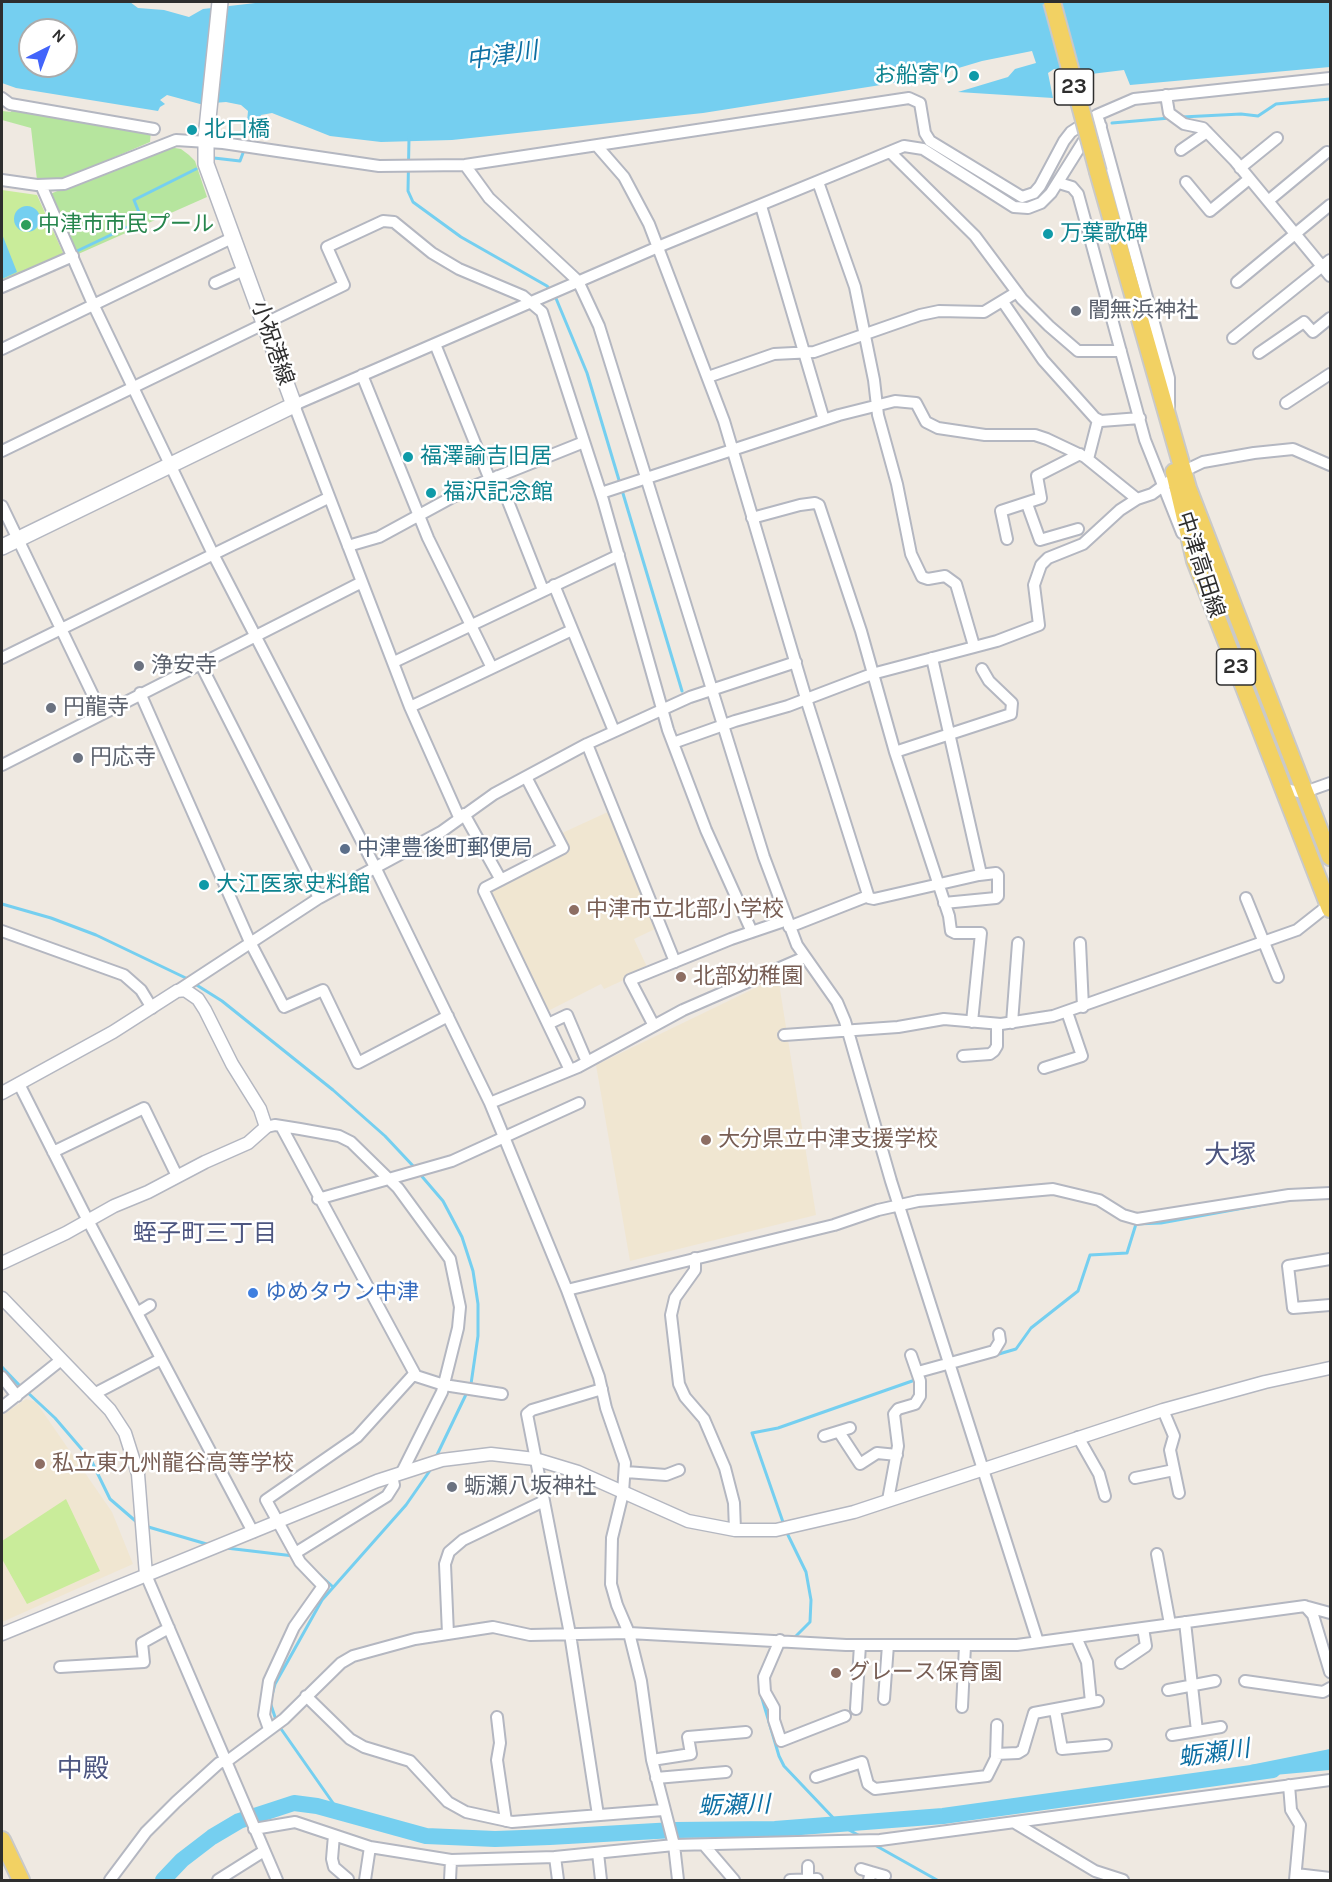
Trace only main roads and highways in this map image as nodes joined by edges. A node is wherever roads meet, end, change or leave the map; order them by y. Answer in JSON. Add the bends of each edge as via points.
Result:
{"nodes":[{"id":1,"x":220,"y":2,"type":"edge"},
{"id":2,"x":1052,"y":2,"type":"edge"},
{"id":3,"x":1174,"y":478,"type":"junction"},
{"id":4,"x":2,"y":547,"type":"edge"},
{"id":5,"x":1330,"y":857,"type":"edge"},
{"id":6,"x":1330,"y":906,"type":"edge"},
{"id":7,"x":4,"y":1850,"type":"edge"},
{"id":8,"x":21,"y":1881,"type":"edge"}],
"edges":[{"from":1,"to":4,"type":"main road","name":"小祝港線","via":[[206,141],[208,170],[294,405]]},
{"from":2,"to":3,"type":"main road","name":"中津高田線","number":"23","bridge":true,"via":[[1166,417]]},
{"from":3,"to":5,"type":"main road","name":"中津高田線","number":"23"},
{"from":3,"to":6,"type":"main road","name":"中津高田線","number":"23","via":[[1195,561]]},
{"from":7,"to":8,"type":"main road"}]}
